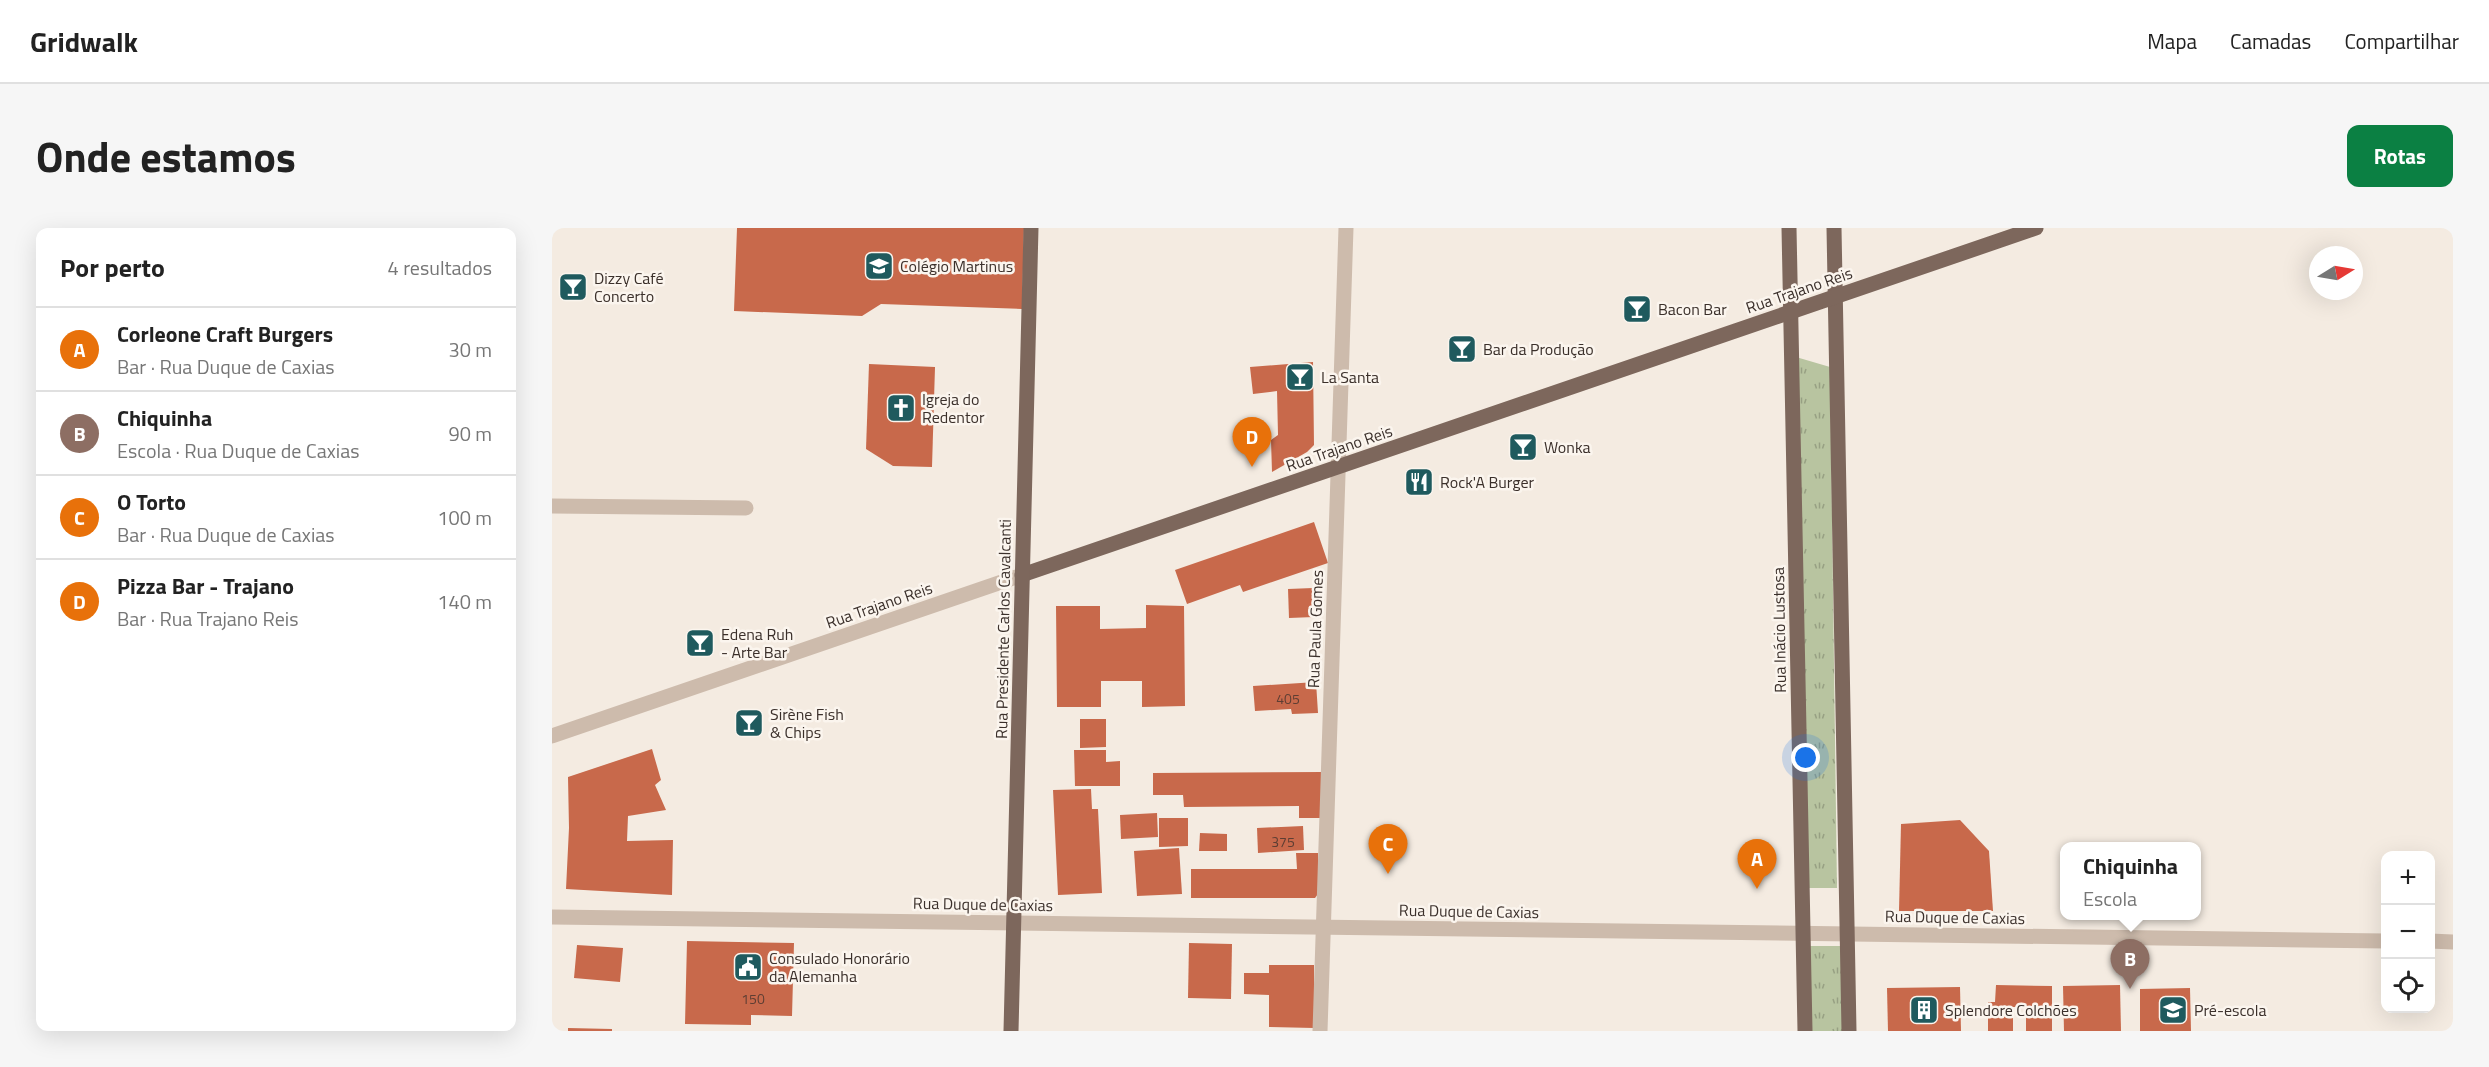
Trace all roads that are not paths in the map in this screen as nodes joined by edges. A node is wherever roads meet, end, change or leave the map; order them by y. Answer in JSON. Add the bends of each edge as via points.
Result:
{"nodes":[{"id":1,"x":1031,"y":228,"type":"edge"},
{"id":2,"x":1346,"y":228,"type":"edge"},
{"id":3,"x":1790,"y":228,"type":"edge"},
{"id":4,"x":1834,"y":228,"type":"edge"},
{"id":5,"x":2036,"y":228,"type":"edge"},
{"id":6,"x":1835,"y":297,"type":"junction"},
{"id":7,"x":1791,"y":312,"type":"junction"},
{"id":8,"x":1339,"y":467,"type":"junction"},
{"id":9,"x":552,"y":506,"type":"edge"},
{"id":10,"x":746,"y":508,"type":"dead end"},
{"id":11,"x":1023,"y":575,"type":"junction"},
{"id":12,"x":552,"y":736,"type":"edge"},
{"id":13,"x":552,"y":917,"type":"edge"},
{"id":14,"x":1013,"y":922,"type":"junction"},
{"id":15,"x":1324,"y":927,"type":"junction"},
{"id":16,"x":1803,"y":933,"type":"junction"},
{"id":17,"x":1847,"y":933,"type":"junction"},
{"id":18,"x":2381,"y":941,"type":"edge"},
{"id":19,"x":2435,"y":941,"type":"edge"},
{"id":20,"x":2453,"y":942,"type":"edge"},
{"id":21,"x":1011,"y":1031,"type":"edge"},
{"id":22,"x":1320,"y":1031,"type":"edge"},
{"id":23,"x":1805,"y":1031,"type":"edge"},
{"id":24,"x":1849,"y":1031,"type":"edge"}],
"edges":[{"from":1,"to":11,"type":"main road","name":"Rua Presidente Carlos Cavalcanti"},
{"from":2,"to":8,"type":"street","name":"Rua Paula Gomes"},
{"from":3,"to":7,"type":"main road","name":"Rua Inácio Lustosa"},
{"from":4,"to":6,"type":"main road"},
{"from":5,"to":6,"type":"main road","name":"Rua Trajano Reis"},
{"from":6,"to":7,"type":"main road","name":"Rua Trajano Reis"},
{"from":6,"to":17,"type":"main road"},
{"from":7,"to":8,"type":"main road","name":"Rua Trajano Reis"},
{"from":7,"to":16,"type":"main road","name":"Rua Inácio Lustosa"},
{"from":8,"to":11,"type":"main road","name":"Rua Trajano Reis"},
{"from":8,"to":15,"type":"street","name":"Rua Paula Gomes"},
{"from":9,"to":10,"type":"street"},
{"from":11,"to":12,"type":"street","name":"Rua Trajano Reis"},
{"from":11,"to":14,"type":"main road","name":"Rua Presidente Carlos Cavalcanti"},
{"from":13,"to":14,"type":"street","name":"Rua Duque de Caxias"},
{"from":14,"to":15,"type":"street","name":"Rua Duque de Caxias"},
{"from":14,"to":21,"type":"main road","name":"Rua Presidente Carlos Cavalcanti"},
{"from":15,"to":16,"type":"street","name":"Rua Duque de Caxias"},
{"from":15,"to":22,"type":"street","name":"Rua Paula Gomes"},
{"from":16,"to":17,"type":"street","name":"Rua Duque de Caxias"},
{"from":16,"to":23,"type":"main road","name":"Rua Inácio Lustosa"},
{"from":17,"to":18,"type":"street","name":"Rua Duque de Caxias"},
{"from":17,"to":24,"type":"main road"},
{"from":19,"to":20,"type":"street"}]}
